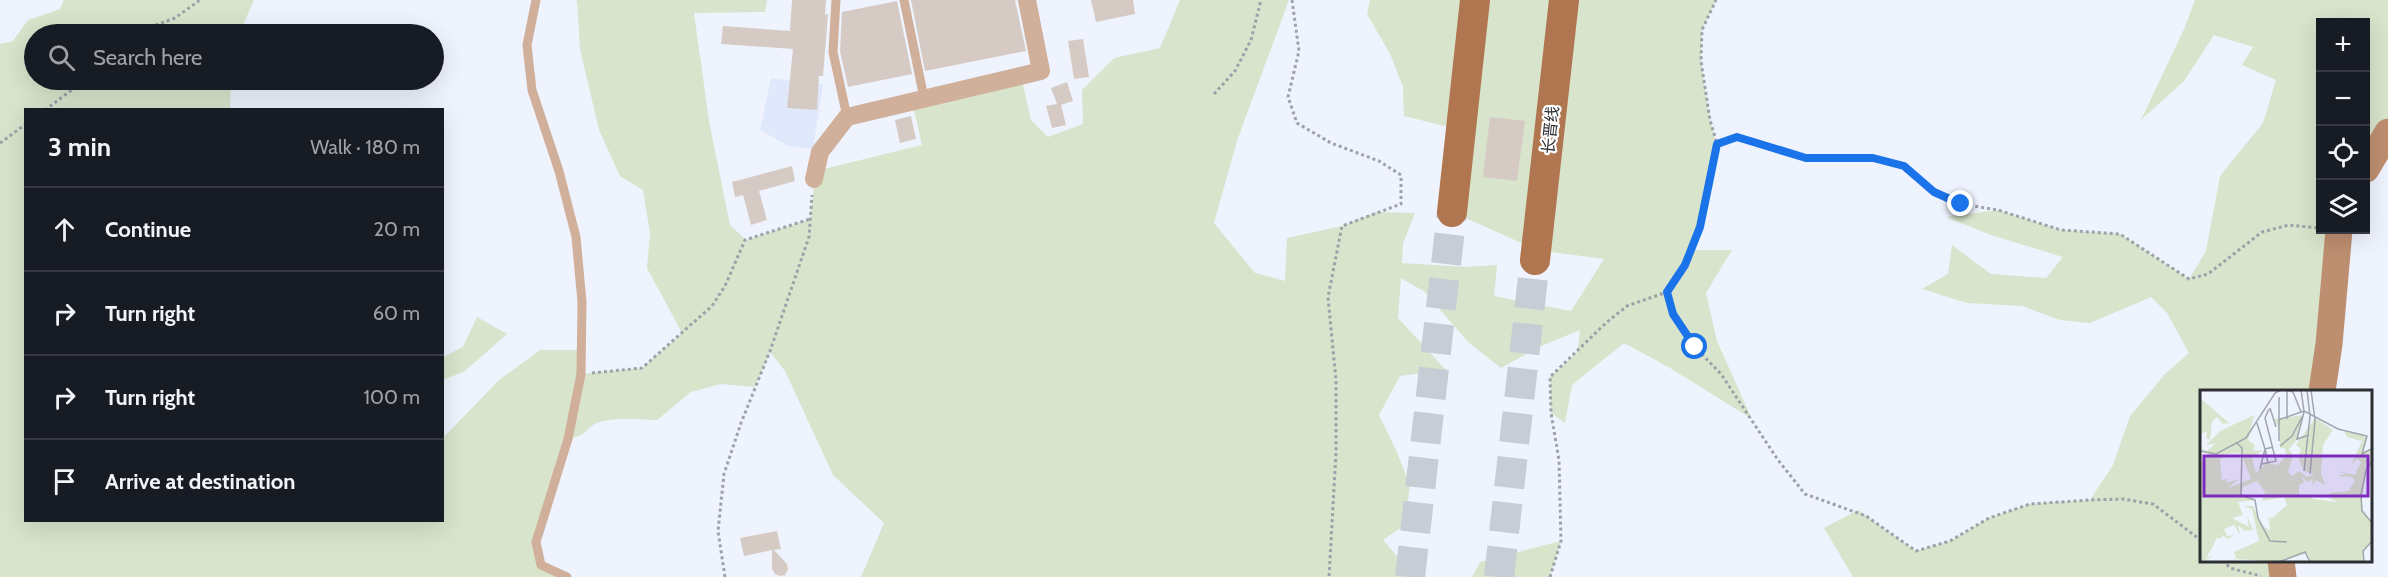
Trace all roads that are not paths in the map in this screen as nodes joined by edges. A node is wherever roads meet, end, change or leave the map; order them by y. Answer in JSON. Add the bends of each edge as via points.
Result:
{"nodes":[{"id":1,"x":536,"y":0,"type":"edge"},
{"id":2,"x":836,"y":0,"type":"edge"},
{"id":3,"x":904,"y":0,"type":"edge"},
{"id":4,"x":1027,"y":0,"type":"edge"},
{"id":5,"x":1475,"y":0,"type":"edge"},
{"id":6,"x":1564,"y":0,"type":"edge"},
{"id":7,"x":924,"y":98,"type":"junction"},
{"id":8,"x":847,"y":117,"type":"junction"},
{"id":9,"x":2388,"y":132,"type":"edge"},
{"id":10,"x":2370,"y":162,"type":"edge"},
{"id":11,"x":814,"y":179,"type":"road end"},
{"id":12,"x":1452,"y":212,"type":"tunnel mouth"},
{"id":13,"x":2339,"y":234,"type":"edge"},
{"id":14,"x":1535,"y":260,"type":"tunnel mouth"},
{"id":15,"x":2322,"y":390,"type":"edge"},
{"id":16,"x":2281,"y":562,"type":"edge"},
{"id":17,"x":567,"y":577,"type":"edge"},
{"id":18,"x":2283,"y":577,"type":"edge"}],
"edges":[{"from":1,"to":17,"type":"lane","via":[[527,45],[532,90],[576,237],[582,302],[581,374],[568,439],[536,543],[541,565]]},
{"from":2,"to":8,"type":"lane","via":[[833,52]]},
{"from":3,"to":7,"type":"lane"},
{"from":4,"to":7,"type":"street","via":[[1041,71]]},
{"from":5,"to":12,"type":"main road"},
{"from":6,"to":14,"type":"main road","name":"长晋线"},
{"from":7,"to":8,"type":"street"},
{"from":8,"to":11,"type":"street","via":[[820,152]]},
{"from":9,"to":10,"type":"main road"},
{"from":13,"to":15,"type":"main road"},
{"from":16,"to":18,"type":"main road"}]}
